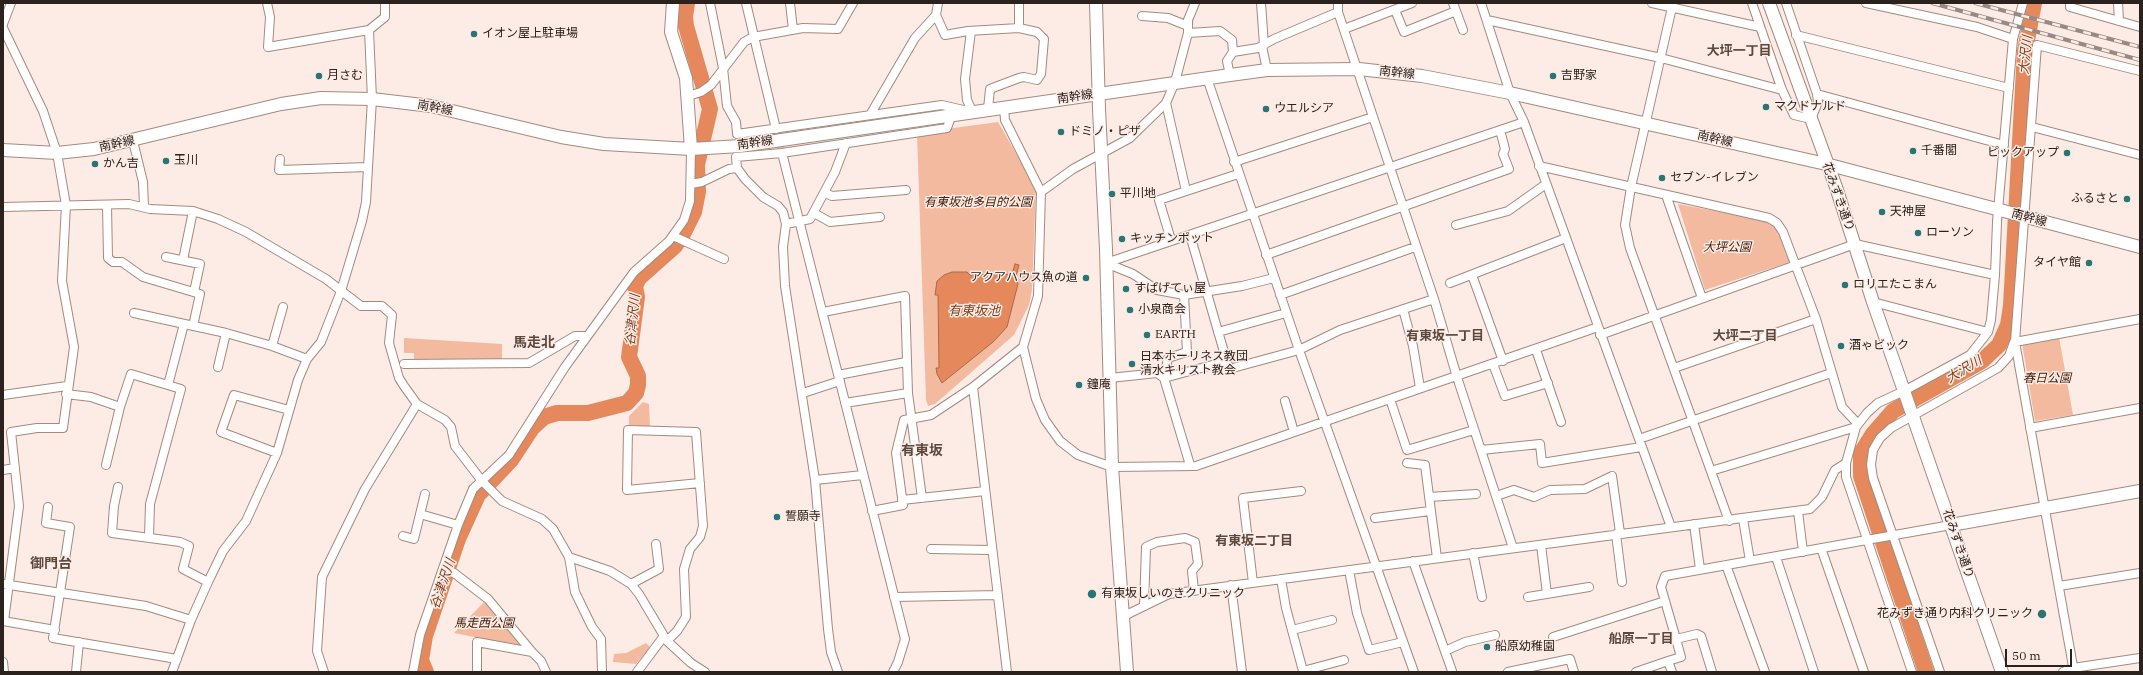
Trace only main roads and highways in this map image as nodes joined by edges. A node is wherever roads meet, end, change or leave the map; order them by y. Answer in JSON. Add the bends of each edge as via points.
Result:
{"nodes":[{"id":1,"x":673,"y":3,"type":"edge"},
{"id":2,"x":1096,"y":3,"type":"edge"},
{"id":3,"x":1769,"y":3,"type":"edge"},
{"id":4,"x":1099,"y":93,"type":"junction"},
{"id":5,"x":691,"y":149,"type":"junction"},
{"id":6,"x":3,"y":150,"type":"edge"},
{"id":7,"x":1826,"y":164,"type":"junction"},
{"id":8,"x":2140,"y":247,"type":"edge"},
{"id":9,"x":2140,"y":491,"type":"edge"},
{"id":10,"x":1950,"y":524,"type":"junction"},
{"id":11,"x":1127,"y":672,"type":"edge"},
{"id":12,"x":2002,"y":672,"type":"edge"}],
"edges":[{"from":1,"to":5,"type":"main road","via":[[671,32],[682,64],[688,96]]},
{"from":2,"to":4,"type":"main road"},
{"from":3,"to":7,"type":"main road","name":"花みずき通り"},
{"from":4,"to":5,"type":"main road","name":"南幹線","via":[[740,146]]},
{"from":4,"to":7,"type":"main road","name":"南幹線","via":[[1267,70],[1359,69],[1422,76],[1510,93]]},
{"from":4,"to":11,"type":"main road","via":[[1112,467]]},
{"from":5,"to":6,"type":"main road","name":"南幹線","via":[[604,144],[554,136],[431,106],[372,98],[321,98],[281,104],[133,141],[94,148],[57,153]]},
{"from":7,"to":8,"type":"main road","name":"南幹線"},
{"from":7,"to":10,"type":"main road","name":"花みずき通り"},
{"from":9,"to":10,"type":"main road"},
{"from":10,"to":12,"type":"main road","name":"花みずき通り"}]}
